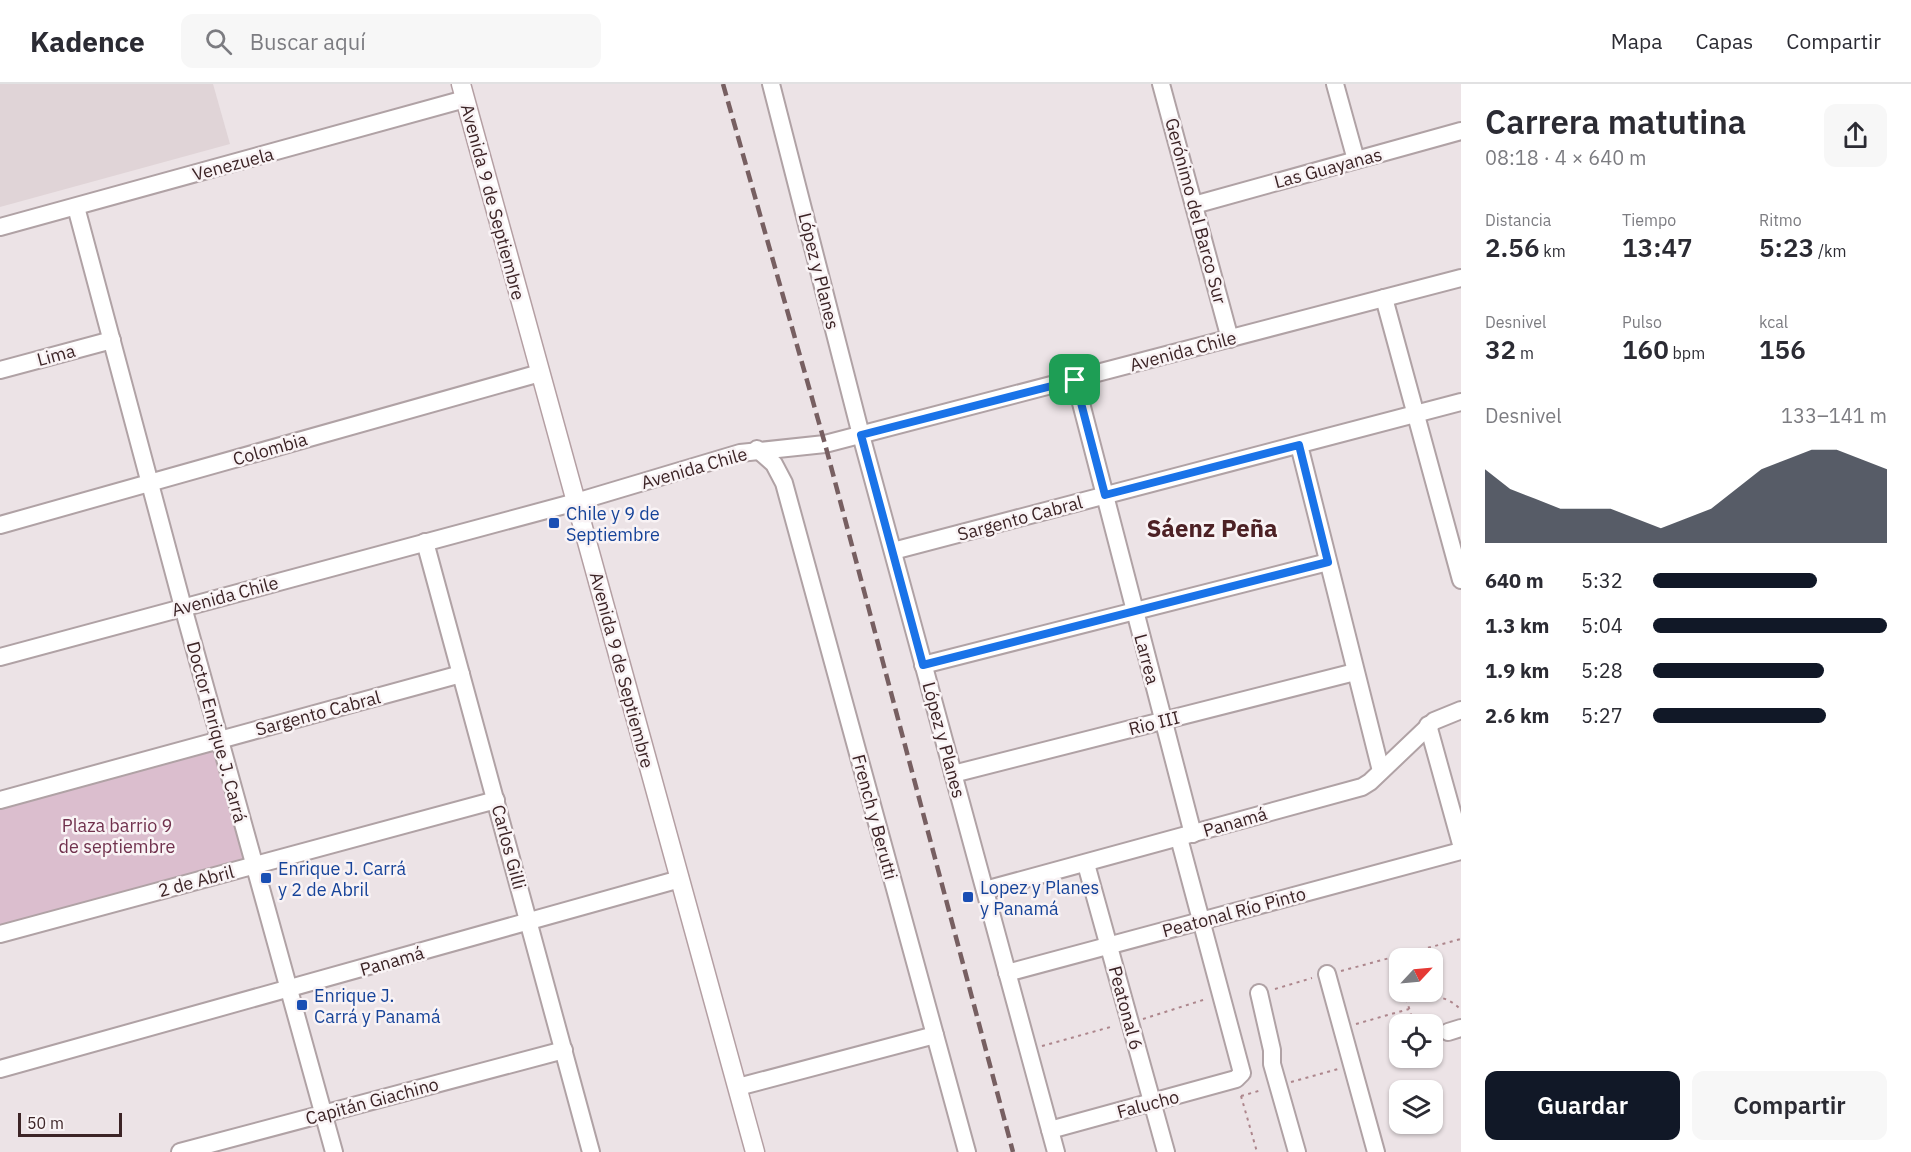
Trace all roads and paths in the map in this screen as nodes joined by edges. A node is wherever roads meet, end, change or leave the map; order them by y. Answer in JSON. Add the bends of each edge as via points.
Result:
{"nodes":[{"id":1,"x":771,"y":84,"type":"edge"},
{"id":2,"x":1161,"y":84,"type":"edge"},
{"id":3,"x":1335,"y":84,"type":"edge"},
{"id":4,"x":463,"y":92,"type":"edge"},
{"id":5,"x":1461,"y":131,"type":"edge"},
{"id":6,"x":1356,"y":160,"type":"junction"},
{"id":7,"x":1194,"y":205,"type":"junction"},
{"id":8,"x":76,"y":207,"type":"junction"},
{"id":9,"x":0,"y":227,"type":"edge"},
{"id":10,"x":1461,"y":278,"type":"edge"},
{"id":11,"x":1384,"y":298,"type":"junction"},
{"id":12,"x":1230,"y":339,"type":"junction"},
{"id":13,"x":112,"y":340,"type":"junction"},
{"id":14,"x":0,"y":370,"type":"edge"},
{"id":15,"x":540,"y":373,"type":"junction"},
{"id":16,"x":1075,"y":380,"type":"junction"},
{"id":17,"x":1461,"y":402,"type":"edge"},
{"id":18,"x":1416,"y":414,"type":"junction"},
{"id":19,"x":861,"y":435,"type":"junction"},
{"id":20,"x":1299,"y":445,"type":"junction"},
{"id":21,"x":792,"y":448,"type":"junction"},
{"id":22,"x":758,"y":449,"type":"junction"},
{"id":23,"x":150,"y":483,"type":"junction"},
{"id":24,"x":784,"y":483,"type":"junction"},
{"id":25,"x":1105,"y":495,"type":"junction"},
{"id":26,"x":576,"y":502,"type":"junction"},
{"id":27,"x":0,"y":525,"type":"edge"},
{"id":28,"x":425,"y":542,"type":"junction"},
{"id":29,"x":892,"y":551,"type":"junction"},
{"id":30,"x":1328,"y":562,"type":"junction"},
{"id":31,"x":1461,"y":580,"type":"edge"},
{"id":32,"x":183,"y":607,"type":"junction"},
{"id":33,"x":1135,"y":611,"type":"junction"},
{"id":34,"x":0,"y":657,"type":"edge"},
{"id":35,"x":923,"y":665,"type":"junction"},
{"id":36,"x":1355,"y":672,"type":"junction"},
{"id":37,"x":462,"y":674,"type":"junction"},
{"id":38,"x":1461,"y":710,"type":"edge"},
{"id":39,"x":1163,"y":720,"type":"junction"},
{"id":40,"x":1428,"y":725,"type":"junction"},
{"id":41,"x":219,"y":740,"type":"junction"},
{"id":42,"x":1381,"y":771,"type":"junction"},
{"id":43,"x":953,"y":774,"type":"junction"},
{"id":44,"x":0,"y":800,"type":"edge"},
{"id":45,"x":496,"y":800,"type":"junction"},
{"id":46,"x":1186,"y":836,"type":"junction"},
{"id":47,"x":1461,"y":844,"type":"edge"},
{"id":48,"x":1461,"y":851,"type":"edge"},
{"id":49,"x":1086,"y":864,"type":"junction"},
{"id":50,"x":254,"y":865,"type":"junction"},
{"id":51,"x":680,"y":879,"type":"junction"},
{"id":52,"x":985,"y":890,"type":"junction"},
{"id":53,"x":530,"y":922,"type":"junction"},
{"id":54,"x":1200,"y":922,"type":"junction"},
{"id":55,"x":0,"y":934,"type":"edge"},
{"id":56,"x":1109,"y":946,"type":"junction"},
{"id":57,"x":1007,"y":973,"type":"junction"},
{"id":58,"x":1328,"y":974,"type":"dead end"},
{"id":59,"x":288,"y":990,"type":"junction"},
{"id":60,"x":1259,"y":993,"type":"dead end"},
{"id":61,"x":1443,"y":998,"type":"edge"},
{"id":62,"x":1407,"y":1002,"type":"edge"},
{"id":63,"x":1409,"y":1009,"type":"junction"},
{"id":64,"x":1461,"y":1010,"type":"edge"},
{"id":65,"x":1411,"y":1014,"type":"edge"},
{"id":66,"x":1342,"y":1028,"type":"junction"},
{"id":67,"x":935,"y":1035,"type":"junction"},
{"id":68,"x":564,"y":1050,"type":"junction"},
{"id":69,"x":1352,"y":1065,"type":"junction"},
{"id":70,"x":0,"y":1069,"type":"edge"},
{"id":71,"x":1240,"y":1083,"type":"junction"},
{"id":72,"x":1278,"y":1086,"type":"junction"},
{"id":73,"x":738,"y":1087,"type":"junction"},
{"id":74,"x":1152,"y":1102,"type":"junction"},
{"id":75,"x":324,"y":1113,"type":"junction"},
{"id":76,"x":1050,"y":1130,"type":"junction"},
{"id":77,"x":180,"y":1152,"type":"edge"},
{"id":78,"x":334,"y":1152,"type":"edge"},
{"id":79,"x":591,"y":1152,"type":"edge"},
{"id":80,"x":756,"y":1152,"type":"edge"},
{"id":81,"x":967,"y":1152,"type":"edge"},
{"id":82,"x":1056,"y":1152,"type":"edge"},
{"id":83,"x":1166,"y":1152,"type":"edge"},
{"id":84,"x":1257,"y":1152,"type":"edge"},
{"id":85,"x":1296,"y":1152,"type":"edge"},
{"id":86,"x":1376,"y":1152,"type":"edge"}],
"edges":[{"from":1,"to":19,"type":"street","name":"López y Planes"},
{"from":2,"to":7,"type":"street","name":"Gerónimo del Barco Sur"},
{"from":3,"to":6,"type":"street"},
{"from":4,"to":8,"type":"street","name":"Venezuela"},
{"from":4,"to":15,"type":"street","name":"Avenida 9 de Septiembre"},
{"from":5,"to":6,"type":"street","name":"Las Guayanas"},
{"from":6,"to":7,"type":"street","name":"Las Guayanas"},
{"from":7,"to":12,"type":"street","name":"Gerónimo del Barco Sur"},
{"from":8,"to":9,"type":"street","name":"Venezuela"},
{"from":8,"to":13,"type":"street","name":"Doctor Enrique J. Carrá"},
{"from":10,"to":11,"type":"street","name":"Avenida Chile"},
{"from":11,"to":12,"type":"street","name":"Avenida Chile"},
{"from":11,"to":18,"type":"street"},
{"from":12,"to":16,"type":"street","name":"Avenida Chile"},
{"from":13,"to":14,"type":"street","name":"Lima"},
{"from":13,"to":23,"type":"street","name":"Doctor Enrique J. Carrá"},
{"from":15,"to":23,"type":"street","name":"Colombia"},
{"from":15,"to":26,"type":"street","name":"Avenida 9 de Septiembre"},
{"from":16,"to":19,"type":"street","name":"Avenida Chile"},
{"from":16,"to":25,"type":"street","name":"Larrea"},
{"from":17,"to":18,"type":"street","name":"Sargento Cabral"},
{"from":18,"to":20,"type":"street","name":"Sargento Cabral"},
{"from":18,"to":31,"type":"street"},
{"from":19,"to":21,"type":"street","name":"Avenida Chile"},
{"from":19,"to":29,"type":"street","name":"López y Planes"},
{"from":20,"to":25,"type":"street","name":"Sargento Cabral"},
{"from":20,"to":30,"type":"street"},
{"from":21,"to":22,"type":"street","name":"Avenida Chile"},
{"from":21,"to":24,"type":"street","name":"French y Berutti"},
{"from":22,"to":24,"type":"street","name":"French y Berutti","via":[[774,464]]},
{"from":22,"to":26,"type":"street","name":"Avenida Chile"},
{"from":23,"to":27,"type":"street","name":"Colombia"},
{"from":23,"to":32,"type":"street","name":"Doctor Enrique J. Carrá"},
{"from":24,"to":67,"type":"street","name":"French y Berutti"},
{"from":25,"to":29,"type":"street","name":"Sargento Cabral"},
{"from":25,"to":33,"type":"street","name":"Larrea"},
{"from":26,"to":28,"type":"street","name":"Avenida Chile"},
{"from":26,"to":51,"type":"street","name":"Avenida 9 de Septiembre"},
{"from":28,"to":32,"type":"street","name":"Avenida Chile"},
{"from":28,"to":37,"type":"street","name":"Carlos Gilli"},
{"from":29,"to":35,"type":"street","name":"López y Planes"},
{"from":30,"to":33,"type":"street"},
{"from":30,"to":36,"type":"street"},
{"from":32,"to":34,"type":"street","name":"Avenida Chile"},
{"from":32,"to":41,"type":"street","name":"Doctor Enrique J. Carrá"},
{"from":33,"to":35,"type":"street"},
{"from":33,"to":39,"type":"street","name":"Larrea"},
{"from":35,"to":43,"type":"street","name":"López y Planes"},
{"from":36,"to":39,"type":"street","name":"Rio III"},
{"from":36,"to":42,"type":"street"},
{"from":37,"to":41,"type":"street","name":"Sargento Cabral"},
{"from":37,"to":45,"type":"street","name":"Carlos Gilli"},
{"from":38,"to":40,"type":"street","name":"Panamá"},
{"from":39,"to":43,"type":"street","name":"Rio III"},
{"from":39,"to":46,"type":"street","name":"Larrea"},
{"from":40,"to":42,"type":"street","name":"Panamá"},
{"from":40,"to":47,"type":"street"},
{"from":41,"to":44,"type":"street","name":"Sargento Cabral"},
{"from":41,"to":50,"type":"street","name":"Doctor Enrique J. Carrá"},
{"from":42,"to":46,"type":"street","name":"Panamá","via":[[1362,787]]},
{"from":43,"to":52,"type":"street","name":"López y Planes"},
{"from":45,"to":50,"type":"street","name":"2 de Abril"},
{"from":45,"to":53,"type":"street","name":"Carlos Gilli"},
{"from":46,"to":49,"type":"street","name":"Panamá"},
{"from":46,"to":54,"type":"street","name":"Larrea"},
{"from":48,"to":54,"type":"street","name":"Peatonal Río Pinto"},
{"from":49,"to":52,"type":"street","name":"Panamá"},
{"from":49,"to":56,"type":"street","name":"Peatonal 6"},
{"from":50,"to":55,"type":"street","name":"2 de Abril"},
{"from":50,"to":59,"type":"street","name":"Doctor Enrique J. Carrá"},
{"from":51,"to":53,"type":"street","name":"Panamá"},
{"from":51,"to":73,"type":"street","name":"Avenida 9 de Septiembre"},
{"from":52,"to":57,"type":"street","name":"López y Planes"},
{"from":53,"to":59,"type":"street","name":"Panamá"},
{"from":53,"to":68,"type":"street","name":"Carlos Gilli"},
{"from":54,"to":56,"type":"street","name":"Peatonal Río Pinto"},
{"from":54,"to":71,"type":"street","name":"Larrea"},
{"from":56,"to":57,"type":"street","name":"Peatonal Río Pinto"},
{"from":56,"to":74,"type":"street","name":"Peatonal 6"},
{"from":57,"to":76,"type":"street","name":"López y Planes"},
{"from":58,"to":66,"type":"street"},
{"from":59,"to":70,"type":"street","name":"Panamá"},
{"from":59,"to":75,"type":"street","name":"Doctor Enrique J. Carrá"},
{"from":60,"to":72,"type":"street"},
{"from":61,"to":64,"type":"path"},
{"from":62,"to":63,"type":"path"},
{"from":63,"to":65,"type":"path"},
{"from":63,"to":66,"type":"path"},
{"from":66,"to":69,"type":"street"},
{"from":67,"to":73,"type":"street"},
{"from":67,"to":81,"type":"street","name":"French y Berutti"},
{"from":68,"to":75,"type":"street","name":"Capitán Giachino"},
{"from":68,"to":79,"type":"street","name":"Carlos Gilli"},
{"from":69,"to":72,"type":"path"},
{"from":69,"to":86,"type":"street"},
{"from":71,"to":72,"type":"path"},
{"from":71,"to":74,"type":"street","name":"Falucho"},
{"from":71,"to":84,"type":"path"},
{"from":72,"to":85,"type":"street"},
{"from":73,"to":80,"type":"street","name":"Avenida 9 de Septiembre"},
{"from":74,"to":76,"type":"street","name":"Falucho"},
{"from":74,"to":83,"type":"street","name":"Peatonal 6"},
{"from":75,"to":77,"type":"street","name":"Capitán Giachino"},
{"from":75,"to":78,"type":"street","name":"Doctor Enrique J. Carrá"},
{"from":76,"to":82,"type":"street","name":"López y Planes"}]}
